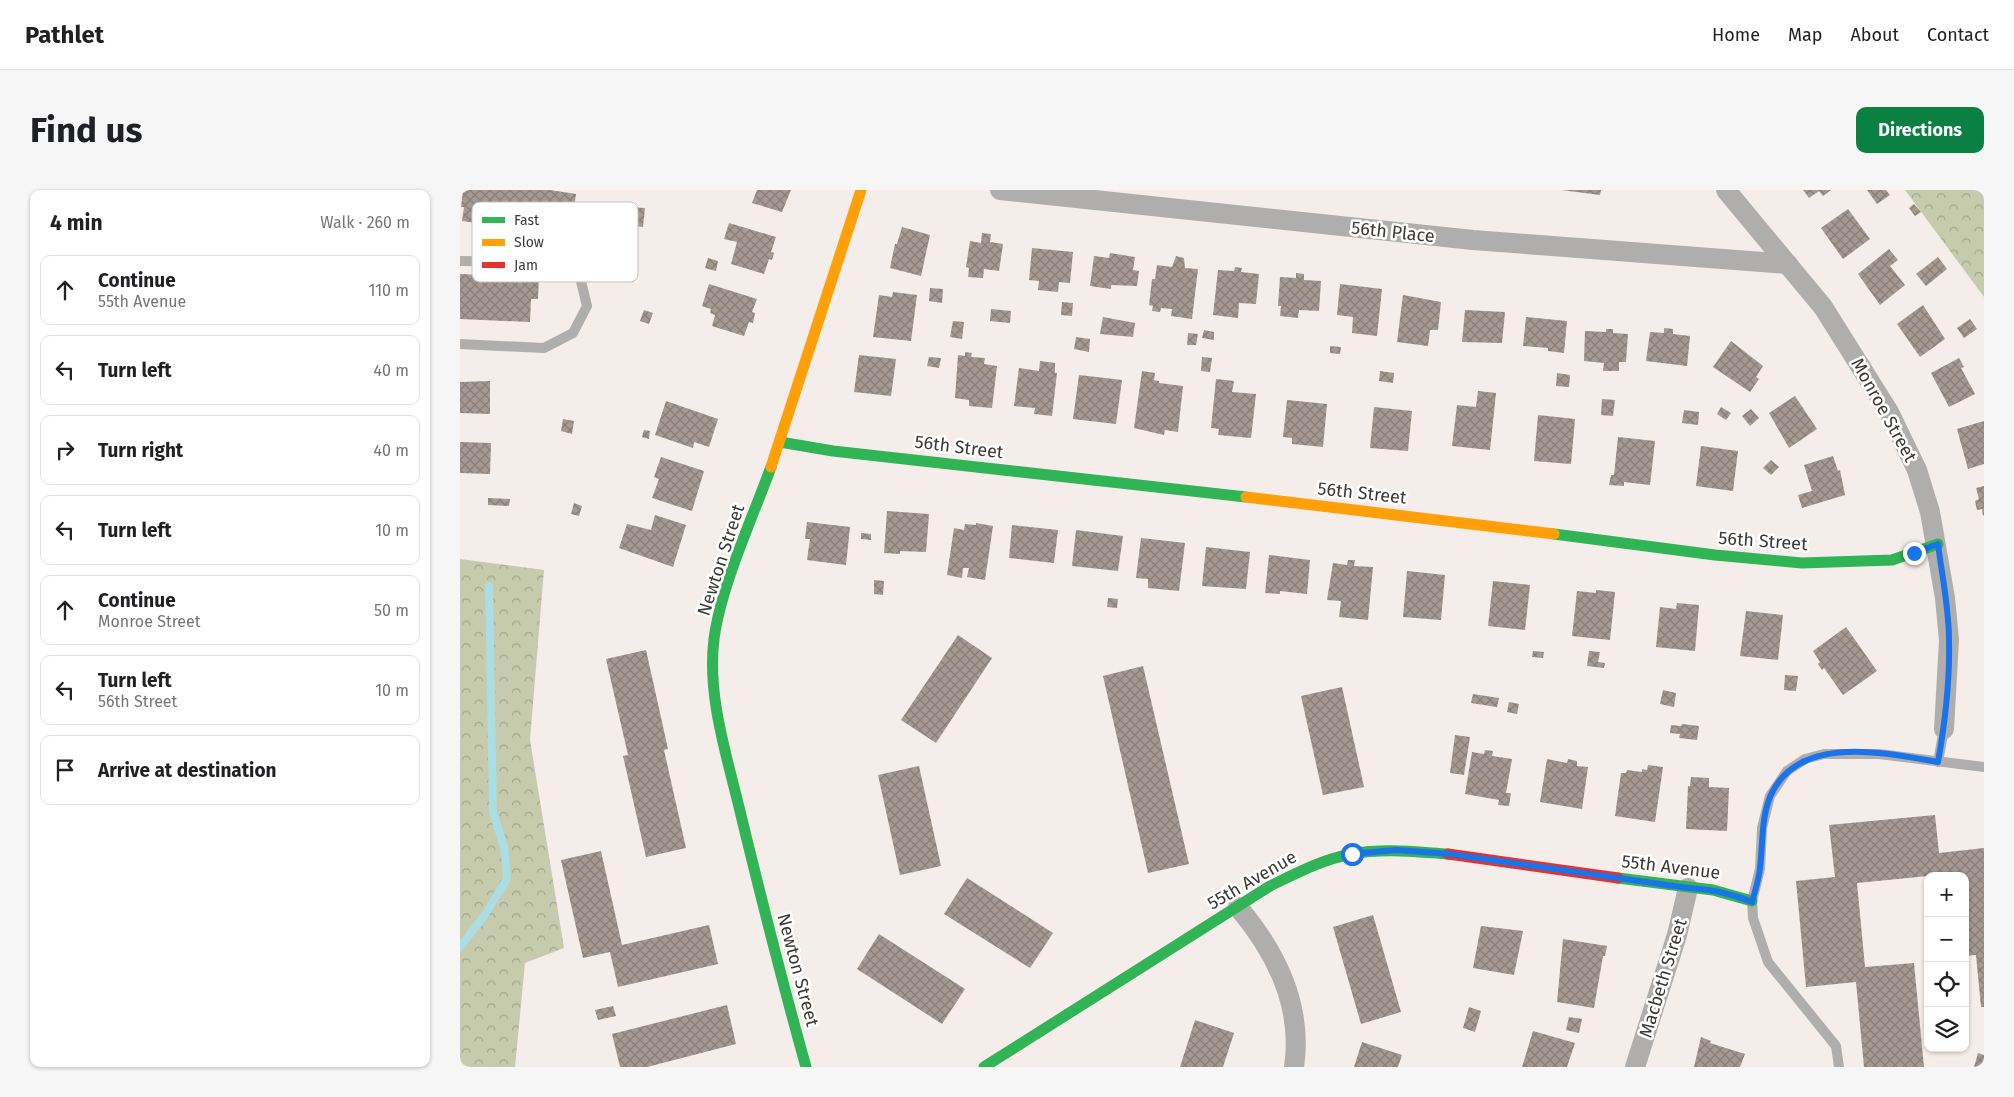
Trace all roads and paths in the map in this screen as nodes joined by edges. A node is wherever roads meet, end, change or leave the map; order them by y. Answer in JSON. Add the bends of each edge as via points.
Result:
{"nodes":[{"id":1,"x":861,"y":190,"type":"edge"},
{"id":2,"x":1000,"y":190,"type":"edge"},
{"id":3,"x":1726,"y":190,"type":"edge"},
{"id":4,"x":1788,"y":264,"type":"junction"},
{"id":5,"x":581,"y":282,"type":"edge"},
{"id":6,"x":460,"y":344,"type":"edge"},
{"id":7,"x":780,"y":442,"type":"junction"},
{"id":8,"x":1938,"y":544,"type":"junction"},
{"id":9,"x":1944,"y":729,"type":"joint"},
{"id":10,"x":1938,"y":762,"type":"junction"},
{"id":11,"x":1984,"y":767,"type":"edge"},
{"id":12,"x":1688,"y":888,"type":"junction"},
{"id":13,"x":1752,"y":902,"type":"junction"},
{"id":14,"x":1238,"y":907,"type":"junction"},
{"id":15,"x":806,"y":1067,"type":"edge"},
{"id":16,"x":984,"y":1067,"type":"edge"},
{"id":17,"x":1294,"y":1067,"type":"edge"},
{"id":18,"x":1635,"y":1067,"type":"edge"},
{"id":19,"x":1839,"y":1067,"type":"edge"}],
"edges":[{"from":1,"to":7,"type":"street","name":"Newton Street"},
{"from":2,"to":4,"type":"street","name":"56th Place","via":[[1473,240]]},
{"from":3,"to":4,"type":"street","name":"Monroe Street"},
{"from":4,"to":8,"type":"street","name":"Monroe Street","via":[[1823,307],[1889,412],[1917,470]]},
{"from":5,"to":6,"type":"lane","via":[[587,306],[573,333],[544,348]]},
{"from":7,"to":8,"type":"street","name":"56th Street","via":[[842,452],[1802,563],[1892,560]]},
{"from":7,"to":15,"type":"street","name":"Newton Street","via":[[722,602],[714,640],[713,678],[720,731]]},
{"from":8,"to":9,"type":"street","name":"Monroe Street","via":[[1950,640]]},
{"from":9,"to":10,"type":"lane"},
{"from":10,"to":11,"type":"lane"},
{"from":10,"to":13,"type":"lane","via":[[1879,754],[1824,754],[1805,759],[1787,771],[1770,796],[1762,828],[1760,869]]},
{"from":12,"to":13,"type":"street","name":"55th Avenue","via":[[1728,892]]},
{"from":12,"to":14,"type":"street","name":"55th Avenue","via":[[1450,854],[1396,850],[1352,854],[1314,865],[1270,886]]},
{"from":12,"to":18,"type":"street","name":"Macbeth Street","via":[[1677,935]]},
{"from":13,"to":19,"type":"lane","via":[[1759,938],[1768,962],[1836,1046]]},
{"from":14,"to":16,"type":"street","name":"55th Avenue"},
{"from":14,"to":17,"type":"street","via":[[1258,930],[1287,989],[1297,1035]]}]}
